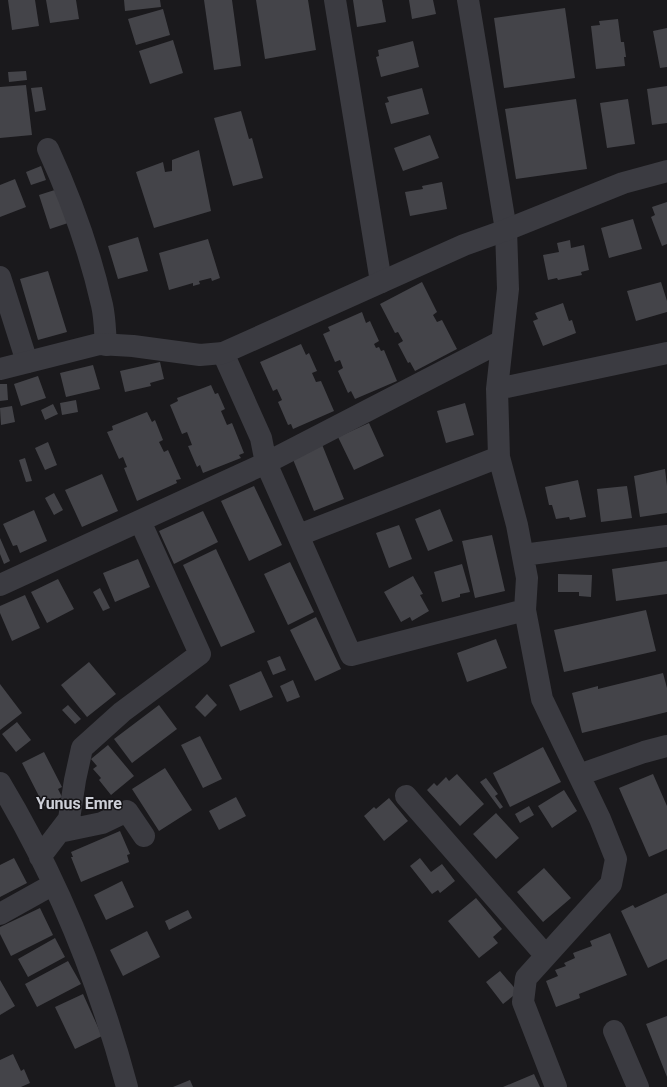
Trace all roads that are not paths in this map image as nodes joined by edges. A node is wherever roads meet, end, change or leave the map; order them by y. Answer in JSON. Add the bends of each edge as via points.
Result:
{"nodes":[{"id":1,"x":334,"y":0,"type":"edge"},
{"id":2,"x":468,"y":0,"type":"edge"},
{"id":3,"x":48,"y":150,"type":"dead end"},
{"id":4,"x":667,"y":171,"type":"edge"},
{"id":5,"x":506,"y":230,"type":"junction"},
{"id":6,"x":0,"y":277,"type":"edge"},
{"id":7,"x":381,"y":282,"type":"junction"},
{"id":8,"x":502,"y":341,"type":"junction"},
{"id":9,"x":106,"y":345,"type":"junction"},
{"id":10,"x":223,"y":353,"type":"junction"},
{"id":11,"x":667,"y":353,"type":"edge"},
{"id":12,"x":27,"y":362,"type":"junction"},
{"id":13,"x":0,"y":368,"type":"edge"},
{"id":14,"x":496,"y":388,"type":"junction"},
{"id":15,"x":499,"y":457,"type":"junction"},
{"id":16,"x":266,"y":462,"type":"junction"},
{"id":17,"x":140,"y":521,"type":"junction"},
{"id":18,"x":299,"y":535,"type":"junction"},
{"id":19,"x":667,"y":536,"type":"edge"},
{"id":20,"x":523,"y":555,"type":"junction"},
{"id":21,"x":0,"y":585,"type":"edge"},
{"id":22,"x":525,"y":610,"type":"junction"},
{"id":23,"x":667,"y":746,"type":"edge"},
{"id":24,"x":579,"y":775,"type":"junction"},
{"id":25,"x":0,"y":783,"type":"edge"},
{"id":26,"x":406,"y":796,"type":"dead end"},
{"id":27,"x":59,"y":832,"type":"junction"},
{"id":28,"x":144,"y":836,"type":"dead end"},
{"id":29,"x":40,"y":858,"type":"junction"},
{"id":30,"x":52,"y":885,"type":"junction"},
{"id":31,"x":0,"y":914,"type":"edge"},
{"id":32,"x":546,"y":956,"type":"junction"},
{"id":33,"x":614,"y":1031,"type":"dead end"},
{"id":34,"x":127,"y":1087,"type":"edge"},
{"id":35,"x":556,"y":1087,"type":"edge"},
{"id":36,"x":638,"y":1087,"type":"edge"}],
"edges":[{"from":1,"to":7,"type":"street"},
{"from":2,"to":5,"type":"street"},
{"from":3,"to":9,"type":"street","via":[[66,187],[88,255],[102,306]]},
{"from":4,"to":5,"type":"street","via":[[623,183]]},
{"from":5,"to":7,"type":"street","via":[[464,245]]},
{"from":5,"to":8,"type":"street","via":[[508,290]]},
{"from":6,"to":12,"type":"street"},
{"from":7,"to":10,"type":"street"},
{"from":8,"to":14,"type":"street"},
{"from":8,"to":16,"type":"street"},
{"from":9,"to":10,"type":"street","via":[[200,354]]},
{"from":9,"to":12,"type":"street","via":[[99,344]]},
{"from":10,"to":16,"type":"street","via":[[261,438]]},
{"from":11,"to":14,"type":"street"},
{"from":12,"to":13,"type":"street"},
{"from":14,"to":15,"type":"street"},
{"from":15,"to":18,"type":"street"},
{"from":15,"to":20,"type":"street"},
{"from":16,"to":17,"type":"street"},
{"from":16,"to":18,"type":"street"},
{"from":17,"to":21,"type":"street"},
{"from":17,"to":27,"type":"street","via":[[200,654],[122,712],[82,748],[69,819]]},
{"from":18,"to":22,"type":"street","via":[[351,655]]},
{"from":19,"to":20,"type":"street"},
{"from":20,"to":22,"type":"street","via":[[527,578]]},
{"from":22,"to":24,"type":"street","via":[[542,699]]},
{"from":23,"to":24,"type":"street"},
{"from":24,"to":32,"type":"street","via":[[616,859],[611,884]]},
{"from":25,"to":29,"type":"street","via":[[24,823]]},
{"from":26,"to":32,"type":"street"},
{"from":27,"to":28,"type":"street","via":[[102,823],[128,811]]},
{"from":27,"to":29,"type":"street"},
{"from":29,"to":30,"type":"street"},
{"from":30,"to":31,"type":"street"},
{"from":30,"to":34,"type":"street","via":[[80,944],[103,1006]]},
{"from":32,"to":35,"type":"street","via":[[526,978],[523,1002]]},
{"from":33,"to":36,"type":"street"}]}
